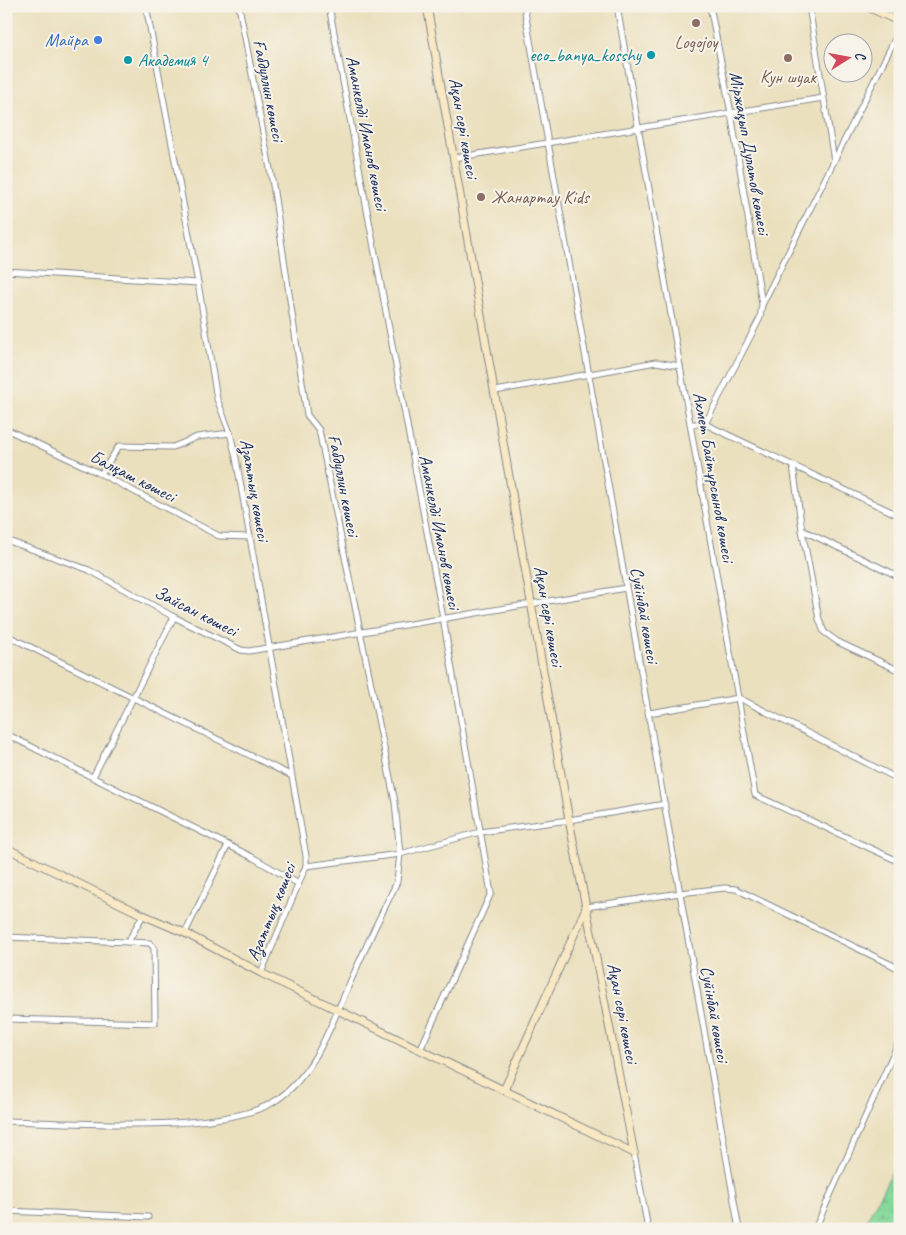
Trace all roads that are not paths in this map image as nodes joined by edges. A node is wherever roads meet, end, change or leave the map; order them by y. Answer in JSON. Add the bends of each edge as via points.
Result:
{"nodes":[{"id":1,"x":146,"y":6,"type":"edge"},
{"id":2,"x":239,"y":6,"type":"edge"},
{"id":3,"x":329,"y":6,"type":"edge"},
{"id":4,"x":427,"y":6,"type":"edge"},
{"id":5,"x":524,"y":6,"type":"edge"},
{"id":6,"x":617,"y":6,"type":"edge"},
{"id":7,"x":710,"y":6,"type":"edge"},
{"id":8,"x":809,"y":6,"type":"edge"},
{"id":9,"x":866,"y":6,"type":"edge"},
{"id":10,"x":900,"y":11,"type":"edge"},
{"id":11,"x":899,"y":21,"type":"edge"},
{"id":12,"x":823,"y":98,"type":"junction"},
{"id":13,"x":731,"y":113,"type":"junction"},
{"id":14,"x":639,"y":130,"type":"junction"},
{"id":15,"x":548,"y":141,"type":"junction"},
{"id":16,"x":454,"y":158,"type":"junction"},
{"id":17,"x":834,"y":162,"type":"junction"},
{"id":18,"x":6,"y":271,"type":"edge"},
{"id":19,"x":198,"y":283,"type":"junction"},
{"id":20,"x":762,"y":305,"type":"junction"},
{"id":21,"x":680,"y":366,"type":"junction"},
{"id":22,"x":590,"y":374,"type":"junction"},
{"id":23,"x":495,"y":391,"type":"junction"},
{"id":24,"x":690,"y":424,"type":"junction"},
{"id":25,"x":706,"y":424,"type":"junction"},
{"id":26,"x":6,"y":429,"type":"edge"},
{"id":27,"x":230,"y":432,"type":"junction"},
{"id":28,"x":793,"y":466,"type":"junction"},
{"id":29,"x":101,"y":474,"type":"junction"},
{"id":30,"x":900,"y":516,"type":"edge"},
{"id":31,"x":802,"y":530,"type":"junction"},
{"id":32,"x":250,"y":537,"type":"junction"},
{"id":33,"x":6,"y":540,"type":"edge"},
{"id":34,"x":900,"y":577,"type":"edge"},
{"id":35,"x":626,"y":588,"type":"junction"},
{"id":36,"x":532,"y":603,"type":"junction"},
{"id":37,"x":174,"y":617,"type":"junction"},
{"id":38,"x":443,"y":618,"type":"junction"},
{"id":39,"x":359,"y":633,"type":"junction"},
{"id":40,"x":6,"y":635,"type":"edge"},
{"id":41,"x":269,"y":648,"type":"junction"},
{"id":42,"x":900,"y":671,"type":"edge"},
{"id":43,"x":133,"y":697,"type":"junction"},
{"id":44,"x":739,"y":698,"type":"junction"},
{"id":45,"x":649,"y":713,"type":"junction"},
{"id":46,"x":6,"y":734,"type":"edge"},
{"id":47,"x":290,"y":776,"type":"junction"},
{"id":48,"x":93,"y":777,"type":"junction"},
{"id":49,"x":900,"y":780,"type":"edge"},
{"id":50,"x":665,"y":804,"type":"junction"},
{"id":51,"x":570,"y":820,"type":"junction"},
{"id":52,"x":480,"y":832,"type":"junction"},
{"id":53,"x":228,"y":845,"type":"junction"},
{"id":54,"x":6,"y":848,"type":"edge"},
{"id":55,"x":400,"y":854,"type":"junction"},
{"id":56,"x":900,"y":862,"type":"edge"},
{"id":57,"x":306,"y":866,"type":"junction"},
{"id":58,"x":297,"y":883,"type":"junction"},
{"id":59,"x":680,"y":893,"type":"junction"},
{"id":60,"x":586,"y":908,"type":"junction"},
{"id":61,"x":143,"y":915,"type":"junction"},
{"id":62,"x":185,"y":933,"type":"junction"},
{"id":63,"x":6,"y":938,"type":"edge"},
{"id":64,"x":128,"y":942,"type":"junction"},
{"id":65,"x":900,"y":969,"type":"edge"},
{"id":66,"x":261,"y":973,"type":"junction"},
{"id":67,"x":338,"y":1009,"type":"junction"},
{"id":68,"x":6,"y":1020,"type":"edge"},
{"id":69,"x":900,"y":1039,"type":"edge"},
{"id":70,"x":420,"y":1050,"type":"junction"},
{"id":71,"x":504,"y":1090,"type":"junction"},
{"id":72,"x":6,"y":1121,"type":"edge"},
{"id":73,"x":634,"y":1153,"type":"junction"},
{"id":74,"x":6,"y":1211,"type":"edge"},
{"id":75,"x":148,"y":1217,"type":"dead end"},
{"id":76,"x":648,"y":1229,"type":"edge"},
{"id":77,"x":739,"y":1229,"type":"edge"},
{"id":78,"x":815,"y":1229,"type":"edge"}],
"edges":[{"from":1,"to":19,"type":"street","name":"Азаттық көшесі"},
{"from":2,"to":39,"type":"street","name":"Ғабдуллин көшесі","via":[[273,185],[307,415],[319,430]]},
{"from":3,"to":38,"type":"street","name":"Аманкелді Иманов көшесі"},
{"from":4,"to":16,"type":"street","name":"Ақан сері көшесі"},
{"from":5,"to":15,"type":"street","name":"Суйінбай көшесі"},
{"from":6,"to":14,"type":"street","name":"Ахмет Байтұрсынов көшесі"},
{"from":7,"to":13,"type":"street","name":"Міржақып Дулатов көшесі"},
{"from":8,"to":12,"type":"street"},
{"from":9,"to":11,"type":"street"},
{"from":10,"to":11,"type":"street"},
{"from":11,"to":17,"type":"street","via":[[895,39]]},
{"from":12,"to":13,"type":"street"},
{"from":12,"to":17,"type":"street"},
{"from":13,"to":14,"type":"street"},
{"from":13,"to":20,"type":"street","name":"Міржақып Дулатов көшесі"},
{"from":14,"to":15,"type":"street"},
{"from":14,"to":21,"type":"street","name":"Ахмет Байтұрсынов көшесі"},
{"from":15,"to":16,"type":"street"},
{"from":15,"to":22,"type":"street","name":"Суйінбай көшесі"},
{"from":16,"to":23,"type":"street","name":"Ақан сері көшесі"},
{"from":17,"to":20,"type":"street"},
{"from":18,"to":19,"type":"street"},
{"from":19,"to":27,"type":"street","name":"Азаттық көшесі","via":[[217,399]]},
{"from":20,"to":25,"type":"street","via":[[760,318]]},
{"from":21,"to":22,"type":"street","via":[[656,362]]},
{"from":21,"to":24,"type":"street","name":"Ахмет Байтұрсынов көшесі"},
{"from":22,"to":23,"type":"street"},
{"from":22,"to":35,"type":"street","name":"Суйінбай көшесі"},
{"from":23,"to":36,"type":"street","name":"Ақан сері көшесі"},
{"from":24,"to":25,"type":"street"},
{"from":24,"to":44,"type":"street","name":"Ахмет Байтұрсынов көшесі"},
{"from":25,"to":28,"type":"street"},
{"from":26,"to":29,"type":"street","name":"Балқаш көшесі"},
{"from":27,"to":29,"type":"street","via":[[197,437],[173,447],[118,446]]},
{"from":27,"to":32,"type":"street","name":"Азаттық көшесі"},
{"from":28,"to":30,"type":"street"},
{"from":28,"to":31,"type":"street"},
{"from":29,"to":32,"type":"street","name":"Балқаш көшесі","via":[[219,536]]},
{"from":31,"to":34,"type":"street"},
{"from":31,"to":42,"type":"street","via":[[824,632],[838,642]]},
{"from":32,"to":41,"type":"street","name":"Азаттық көшесі"},
{"from":33,"to":37,"type":"street","name":"Зайсан көшесі","via":[[90,570]]},
{"from":35,"to":36,"type":"street","name":"Зайсан көшесі"},
{"from":35,"to":45,"type":"street","name":"Суйінбай көшесі"},
{"from":36,"to":38,"type":"street","name":"Зайсан көшесі"},
{"from":36,"to":51,"type":"street","name":"Ақан сері көшесі"},
{"from":37,"to":41,"type":"street","name":"Зайсан көшесі","via":[[242,650]]},
{"from":37,"to":43,"type":"street"},
{"from":38,"to":39,"type":"street","name":"Зайсан көшесі"},
{"from":38,"to":52,"type":"street","name":"Аманкелді Иманов көшесі"},
{"from":39,"to":41,"type":"street","name":"Зайсан көшесі"},
{"from":39,"to":55,"type":"street","name":"Ғабдуллин көшесі","via":[[394,802]]},
{"from":40,"to":43,"type":"street"},
{"from":41,"to":47,"type":"street","name":"Азаттық көшесі"},
{"from":43,"to":47,"type":"street"},
{"from":43,"to":48,"type":"street"},
{"from":44,"to":45,"type":"street"},
{"from":44,"to":49,"type":"street"},
{"from":44,"to":56,"type":"street","name":"Ахмет Байтұрсынов көшесі","via":[[755,795]]},
{"from":45,"to":50,"type":"street","name":"Суйінбай көшесі"},
{"from":46,"to":48,"type":"street"},
{"from":47,"to":57,"type":"street","name":"Азаттық көшесі"},
{"from":48,"to":53,"type":"street"},
{"from":50,"to":51,"type":"street"},
{"from":50,"to":59,"type":"street","name":"Суйінбай көшесі"},
{"from":51,"to":52,"type":"street"},
{"from":51,"to":60,"type":"street","name":"Ақан сері көшесі"},
{"from":52,"to":55,"type":"street"},
{"from":52,"to":70,"type":"street","name":"Аманкелді Иманов көшесі","via":[[491,893]]},
{"from":53,"to":58,"type":"street"},
{"from":53,"to":62,"type":"street"},
{"from":54,"to":61,"type":"street"},
{"from":55,"to":57,"type":"street"},
{"from":55,"to":67,"type":"street","name":"Ғабдуллин көшесі","via":[[397,882]]},
{"from":57,"to":58,"type":"street","name":"Азаттық көшесі"},
{"from":58,"to":66,"type":"street","name":"Азаттық көшесі"},
{"from":59,"to":60,"type":"street"},
{"from":59,"to":65,"type":"street","via":[[736,889]]},
{"from":59,"to":77,"type":"street","name":"Суйінбай көшесі"},
{"from":60,"to":71,"type":"street"},
{"from":60,"to":73,"type":"street","name":"Ақан сері көшесі"},
{"from":61,"to":62,"type":"street"},
{"from":61,"to":64,"type":"street"},
{"from":62,"to":66,"type":"street"},
{"from":63,"to":64,"type":"street"},
{"from":64,"to":68,"type":"street","via":[[150,943],[154,948],[155,1023]]},
{"from":66,"to":67,"type":"street"},
{"from":67,"to":70,"type":"street"},
{"from":67,"to":72,"type":"street","name":"Ғабдуллин көшесі","via":[[315,1055],[278,1100],[226,1119],[148,1123]]},
{"from":69,"to":78,"type":"street"},
{"from":70,"to":71,"type":"street"},
{"from":71,"to":73,"type":"street"},
{"from":73,"to":76,"type":"street","name":"Ақан сері көшесі"},
{"from":74,"to":75,"type":"street"}]}
